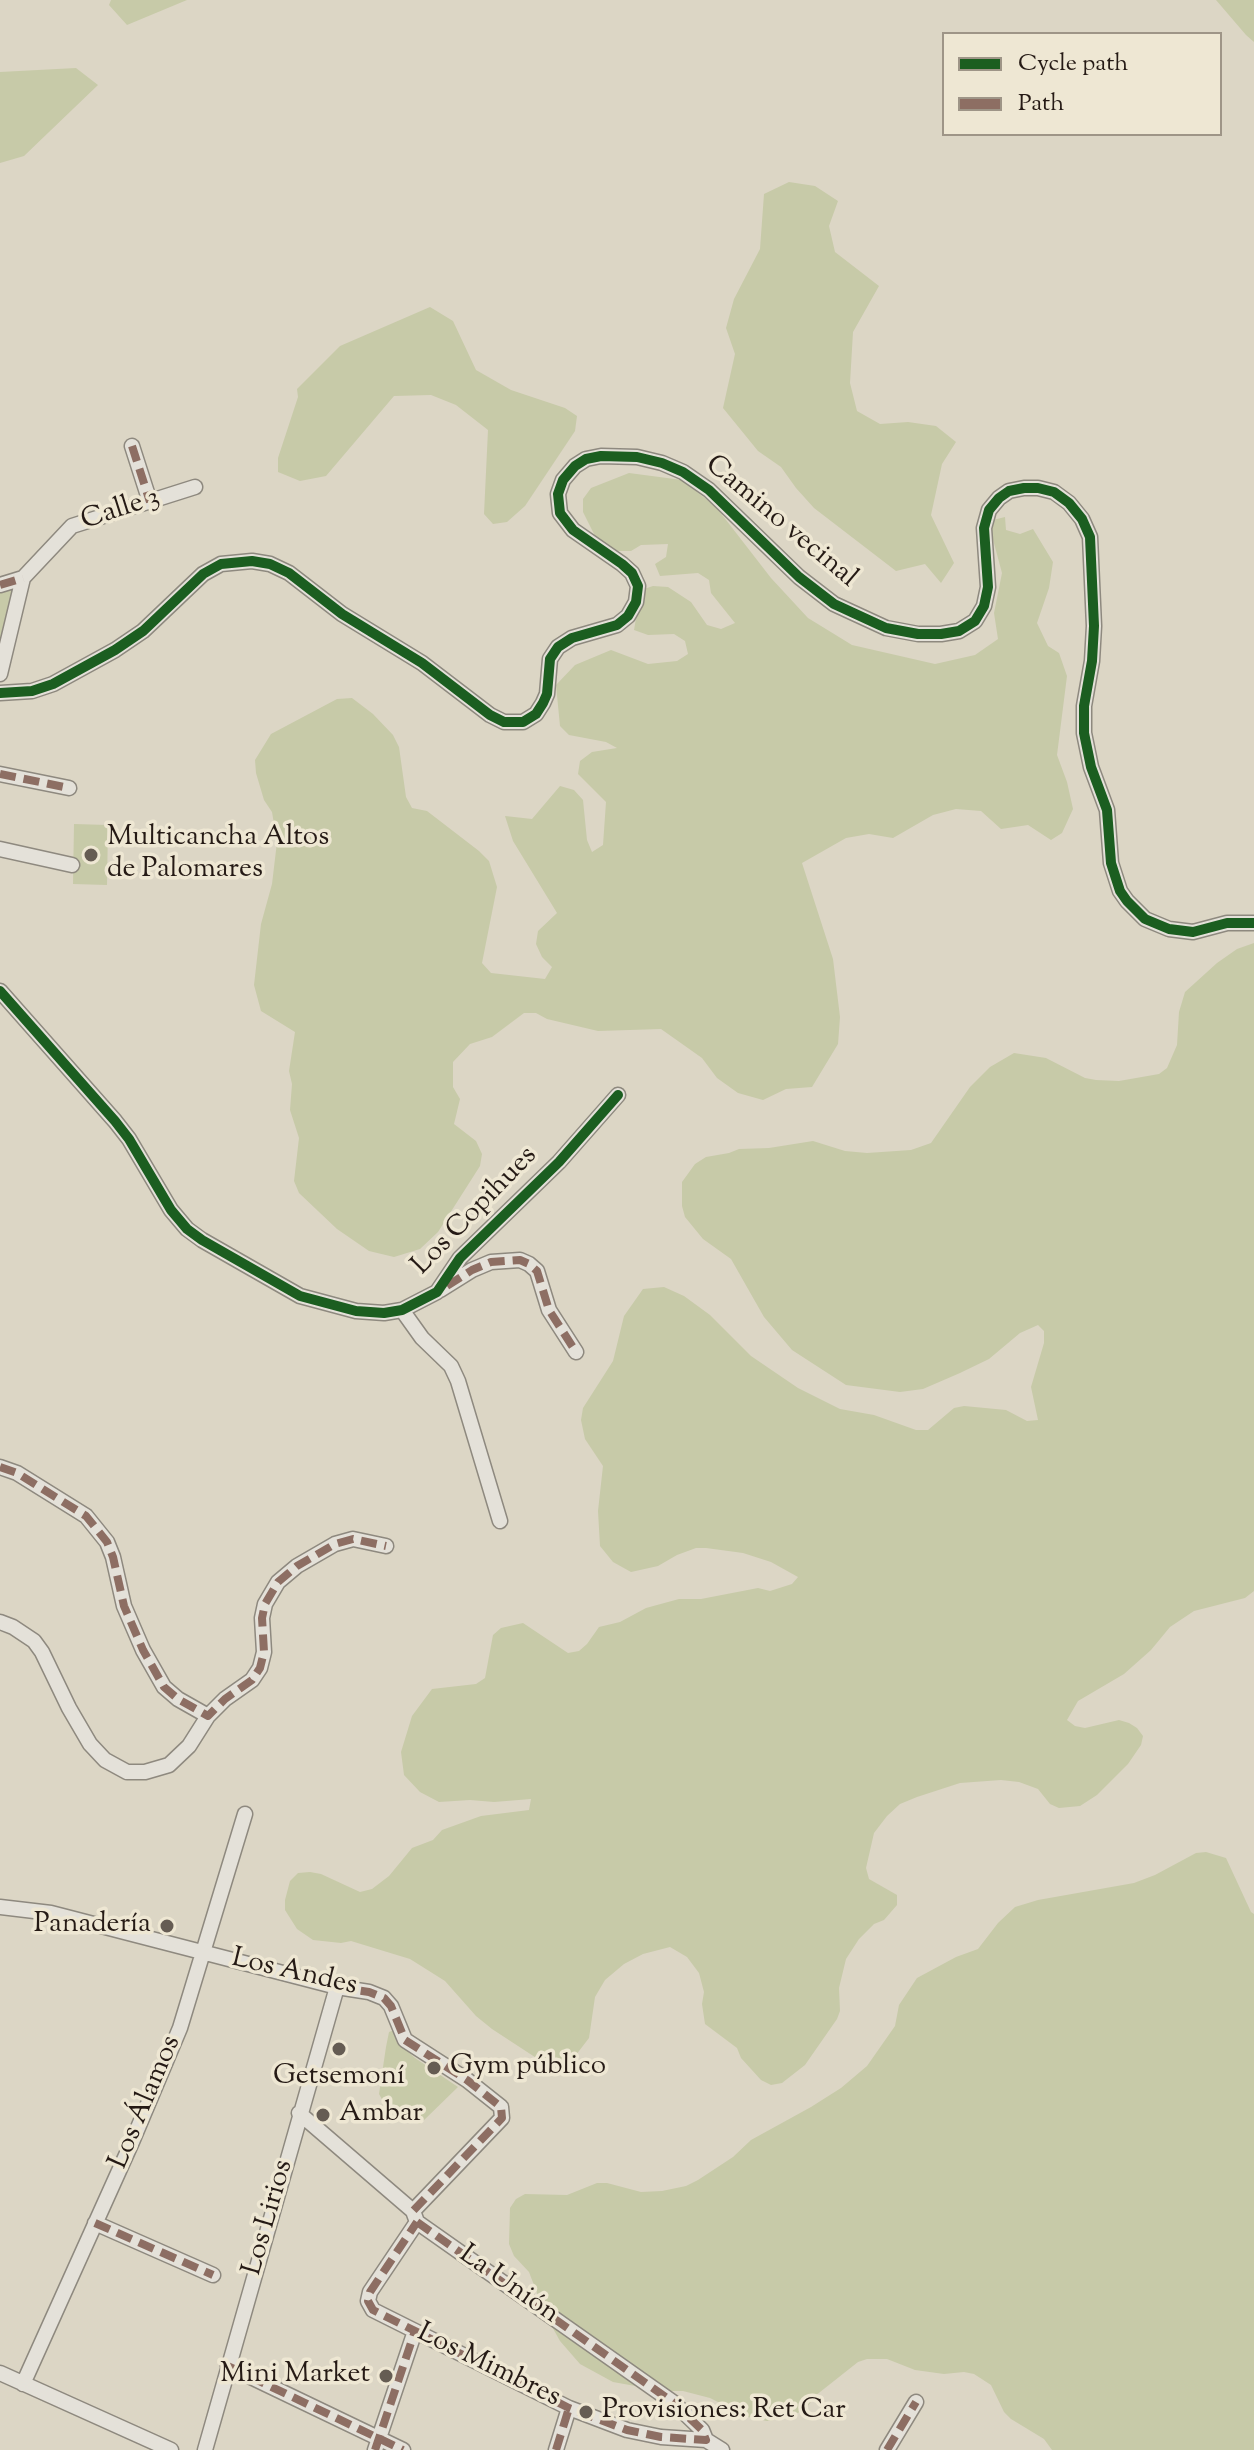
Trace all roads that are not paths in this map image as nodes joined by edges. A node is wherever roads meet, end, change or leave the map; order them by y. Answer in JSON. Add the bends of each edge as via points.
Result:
{"nodes":[{"id":1,"x":132,"y":446,"type":"dead end"},
{"id":2,"x":195,"y":487,"type":"dead end"},
{"id":3,"x":150,"y":502,"type":"junction"},
{"id":4,"x":23,"y":578,"type":"junction"},
{"id":5,"x":0,"y":585,"type":"edge"},
{"id":6,"x":0,"y":674,"type":"edge"},
{"id":7,"x":0,"y":693,"type":"edge"},
{"id":8,"x":0,"y":774,"type":"edge"},
{"id":9,"x":69,"y":788,"type":"dead end"},
{"id":10,"x":0,"y":849,"type":"edge"},
{"id":11,"x":72,"y":865,"type":"dead end"},
{"id":12,"x":1254,"y":923,"type":"edge"},
{"id":13,"x":0,"y":991,"type":"edge"},
{"id":14,"x":618,"y":1095,"type":"dead end"},
{"id":15,"x":437,"y":1292,"type":"junction"},
{"id":16,"x":402,"y":1310,"type":"junction"},
{"id":17,"x":576,"y":1352,"type":"dead end"},
{"id":18,"x":0,"y":1467,"type":"edge"},
{"id":19,"x":500,"y":1521,"type":"dead end"},
{"id":20,"x":386,"y":1546,"type":"dead end"},
{"id":21,"x":0,"y":1622,"type":"edge"},
{"id":22,"x":208,"y":1716,"type":"junction"},
{"id":23,"x":245,"y":1814,"type":"dead end"},
{"id":24,"x":0,"y":1907,"type":"edge"},
{"id":25,"x":203,"y":1952,"type":"junction"},
{"id":26,"x":337,"y":1987,"type":"junction"},
{"id":27,"x":299,"y":2113,"type":"junction"},
{"id":28,"x":415,"y":2216,"type":"junction"},
{"id":29,"x":95,"y":2223,"type":"junction"},
{"id":30,"x":213,"y":2275,"type":"dead end"},
{"id":31,"x":415,"y":2331,"type":"junction"},
{"id":32,"x":228,"y":2366,"type":"junction"},
{"id":33,"x":0,"y":2373,"type":"edge"},
{"id":34,"x":23,"y":2384,"type":"junction"},
{"id":35,"x":916,"y":2402,"type":"dead end"},
{"id":36,"x":569,"y":2408,"type":"junction"},
{"id":37,"x":706,"y":2440,"type":"junction"},
{"id":38,"x":376,"y":2444,"type":"edge"},
{"id":39,"x":171,"y":2450,"type":"edge"},
{"id":40,"x":205,"y":2450,"type":"edge"},
{"id":41,"x":403,"y":2450,"type":"edge"},
{"id":42,"x":556,"y":2450,"type":"edge"},
{"id":43,"x":722,"y":2450,"type":"edge"},
{"id":44,"x":887,"y":2450,"type":"edge"}],
"edges":[{"from":1,"to":3,"type":"street"},
{"from":2,"to":3,"type":"street","name":"Calle 3"},
{"from":3,"to":4,"type":"street","name":"Calle 3","via":[[72,526]]},
{"from":4,"to":5,"type":"street"},
{"from":4,"to":6,"type":"street","name":"Calle 3"},
{"from":7,"to":12,"type":"street","name":"Camino vecinal","via":[[53,684],[143,631],[203,574],[221,564],[252,561],[299,579],[497,720],[523,722],[543,703],[550,659],[558,647],[622,621],[638,594],[627,568],[573,530],[560,513],[563,480],[586,459],[637,457],[683,472],[834,604],[886,628],[918,634],[959,631],[975,621],[988,587],[984,528],[989,510],[1005,493],[1038,488],[1065,499],[1090,537],[1094,626],[1084,733],[1107,810],[1111,863],[1120,891],[1135,911],[1169,929],[1193,932]]},
{"from":8,"to":9,"type":"street"},
{"from":10,"to":11,"type":"street"},
{"from":13,"to":16,"type":"street","name":"Los Copihues","via":[[115,1121],[187,1229],[300,1296],[372,1313]]},
{"from":14,"to":15,"type":"street","name":"Los Copihues","via":[[559,1162],[460,1258]]},
{"from":15,"to":16,"type":"street","name":"Los Copihues"},
{"from":15,"to":17,"type":"street","via":[[491,1262],[520,1260],[537,1271],[549,1310]]},
{"from":16,"to":19,"type":"street","via":[[458,1381]]},
{"from":18,"to":22,"type":"street","via":[[86,1516],[107,1542],[124,1606],[164,1687]]},
{"from":20,"to":22,"type":"street","via":[[353,1539],[335,1544],[278,1582],[262,1618],[260,1668]]},
{"from":21,"to":22,"type":"street","via":[[34,1641],[90,1744],[127,1772],[169,1765]]},
{"from":23,"to":25,"type":"street","name":"Los Álamos"},
{"from":24,"to":25,"type":"street","name":"Los Andes","via":[[51,1913]]},
{"from":25,"to":26,"type":"street","name":"Los Andes"},
{"from":25,"to":29,"type":"street","name":"Los Álamos","via":[[180,2028]]},
{"from":26,"to":27,"type":"street","name":"Los Lirios"},
{"from":26,"to":28,"type":"street","name":"Los Andes","via":[[384,1998],[405,2040],[501,2107],[502,2118]]},
{"from":27,"to":28,"type":"street","name":"La Unión"},
{"from":27,"to":32,"type":"street","name":"Los Lirios"},
{"from":28,"to":31,"type":"street","name":"Los Mimbres","via":[[368,2301],[373,2310]]},
{"from":28,"to":37,"type":"street","name":"La Unión","via":[[674,2403]]},
{"from":29,"to":30,"type":"street"},
{"from":29,"to":34,"type":"street","name":"Los Álamos"},
{"from":31,"to":36,"type":"street","name":"Los Mimbres"},
{"from":31,"to":38,"type":"street"},
{"from":32,"to":38,"type":"street"},
{"from":32,"to":40,"type":"street","name":"Los Lirios"},
{"from":33,"to":34,"type":"street"},
{"from":34,"to":39,"type":"street"},
{"from":35,"to":44,"type":"street"},
{"from":36,"to":37,"type":"street","name":"Los Mimbres","via":[[627,2430]]},
{"from":36,"to":42,"type":"street"},
{"from":37,"to":43,"type":"street","name":"La Unión"},
{"from":38,"to":41,"type":"street"}]}
